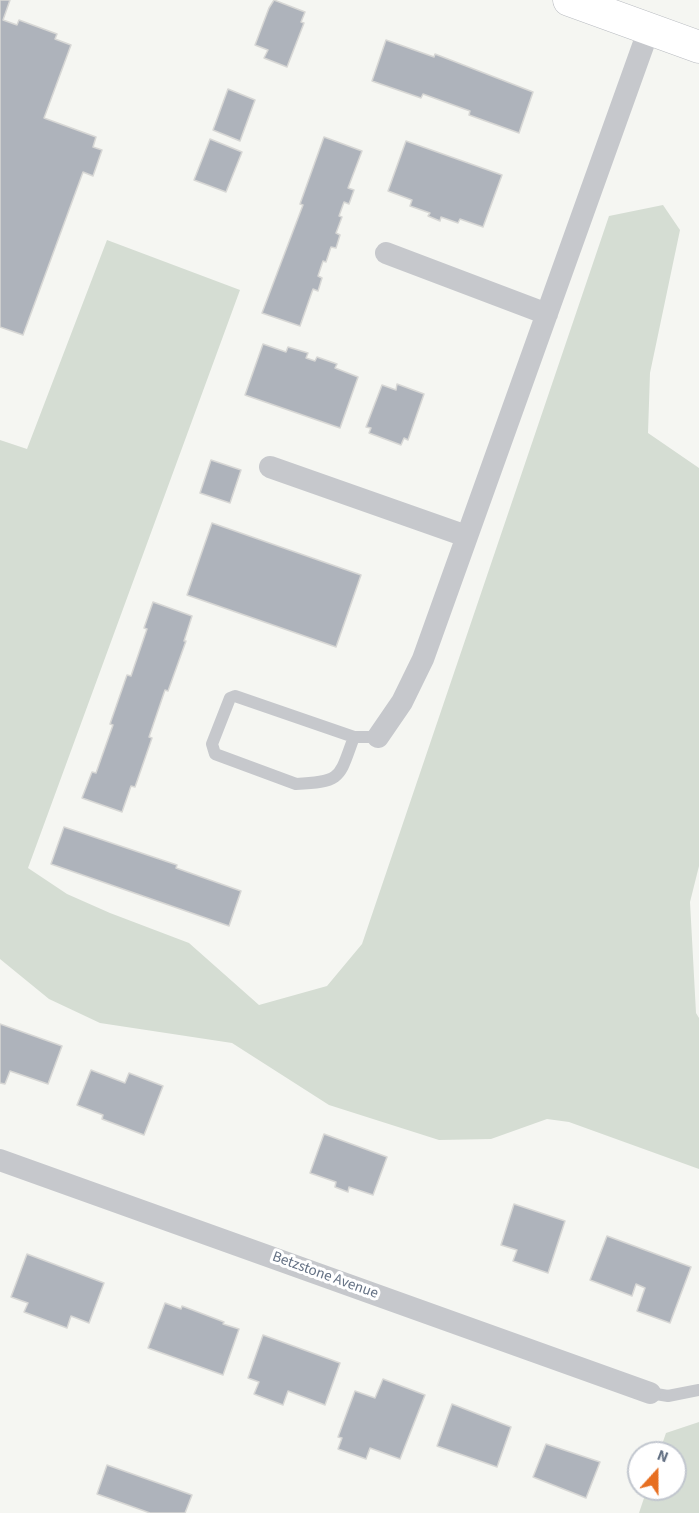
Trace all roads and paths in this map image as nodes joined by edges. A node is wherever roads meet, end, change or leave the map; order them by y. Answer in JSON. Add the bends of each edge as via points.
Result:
{"nodes":[{"id":1,"x":569,"y":0,"type":"edge"},
{"id":2,"x":649,"y":29,"type":"junction"},
{"id":3,"x":699,"y":46,"type":"edge"},
{"id":4,"x":386,"y":253,"type":"dead end"},
{"id":5,"x":547,"y":314,"type":"junction"},
{"id":6,"x":270,"y":467,"type":"dead end"},
{"id":7,"x":466,"y":536,"type":"junction"},
{"id":8,"x":354,"y":737,"type":"junction"},
{"id":9,"x":378,"y":738,"type":"joint"},
{"id":10,"x":0,"y":1160,"type":"edge"},
{"id":11,"x":699,"y":1390,"type":"edge"},
{"id":12,"x":650,"y":1393,"type":"joint"}],
"edges":[{"from":1,"to":2,"type":"main road"},
{"from":2,"to":3,"type":"main road"},
{"from":2,"to":5,"type":"street"},
{"from":4,"to":5,"type":"street"},
{"from":5,"to":7,"type":"street"},
{"from":6,"to":7,"type":"street"},
{"from":7,"to":9,"type":"street","via":[[419,668]]},
{"from":8,"to":8,"type":"lane","via":[[235,696],[228,702],[212,744],[215,754],[296,784],[310,784],[340,774]]},
{"from":8,"to":9,"type":"lane"},
{"from":10,"to":12,"type":"street","name":"Betzstone Avenue"},
{"from":11,"to":12,"type":"lane","via":[[668,1396]]}]}
